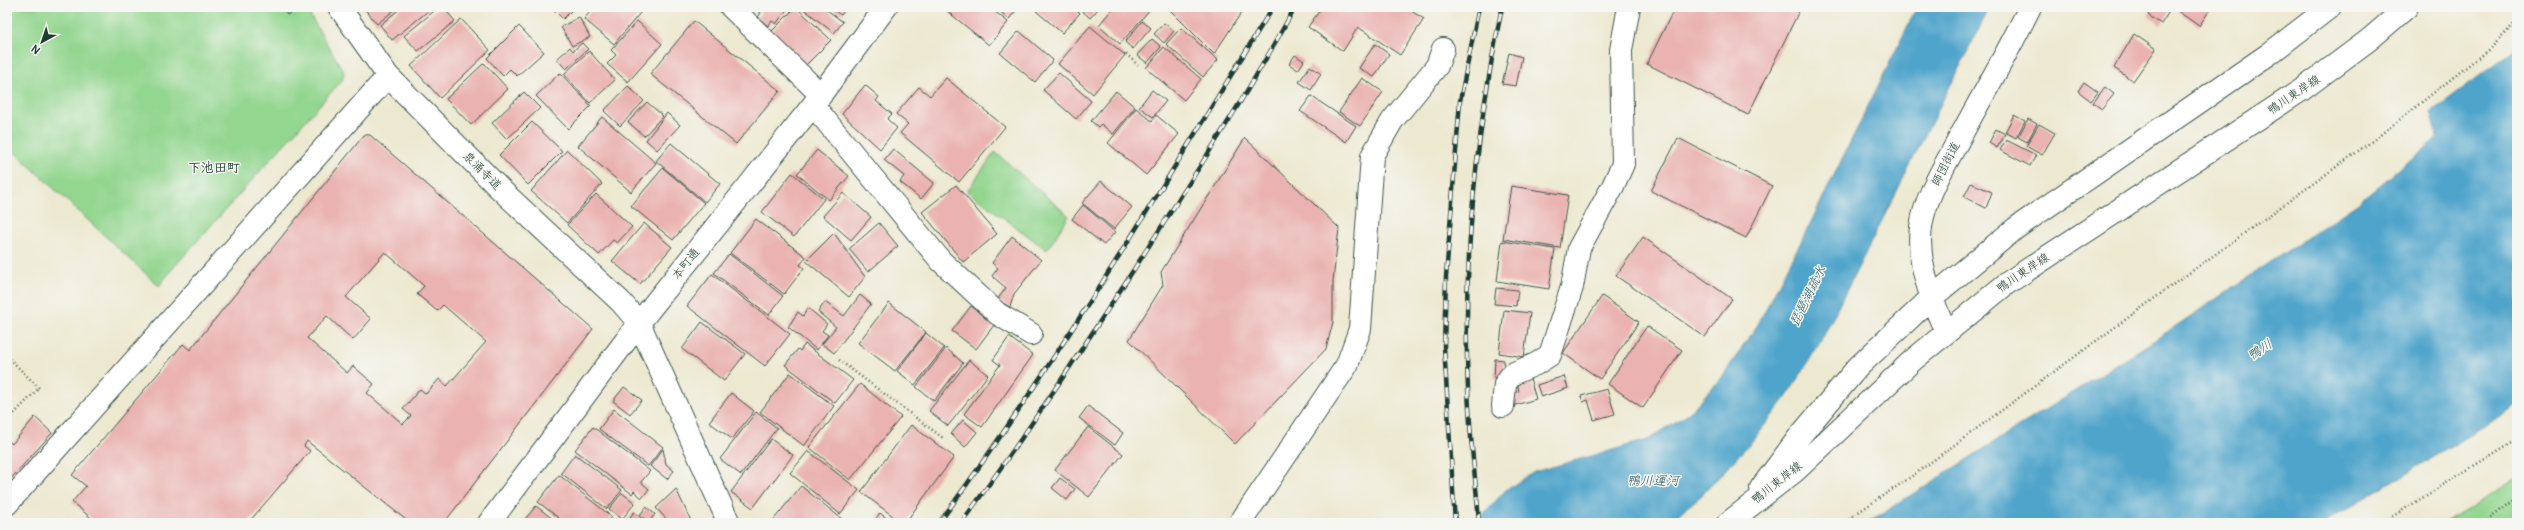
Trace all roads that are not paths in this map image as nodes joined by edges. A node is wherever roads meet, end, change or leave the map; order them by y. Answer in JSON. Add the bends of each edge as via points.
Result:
{"nodes":[{"id":1,"x":339,"y":7,"type":"edge"},
{"id":2,"x":731,"y":7,"type":"edge"},
{"id":3,"x":886,"y":7,"type":"edge"},
{"id":4,"x":1629,"y":7,"type":"edge"},
{"id":5,"x":2030,"y":7,"type":"edge"},
{"id":6,"x":2330,"y":7,"type":"edge"},
{"id":7,"x":2407,"y":7,"type":"edge"},
{"id":8,"x":1443,"y":49,"type":"dead end"},
{"id":9,"x":388,"y":76,"type":"junction"},
{"id":10,"x":817,"y":100,"type":"junction"},
{"id":11,"x":1931,"y":298,"type":"junction"},
{"id":12,"x":639,"y":323,"type":"junction"},
{"id":13,"x":1946,"y":332,"type":"junction"},
{"id":14,"x":1031,"y":334,"type":"dead end"},
{"id":15,"x":1503,"y":406,"type":"dead end"},
{"id":16,"x":7,"y":504,"type":"edge"},
{"id":17,"x":1745,"y":508,"type":"junction"},
{"id":18,"x":489,"y":523,"type":"edge"},
{"id":19,"x":729,"y":523,"type":"edge"},
{"id":20,"x":1240,"y":523,"type":"edge"},
{"id":21,"x":1728,"y":523,"type":"edge"}],
"edges":[{"from":1,"to":9,"type":"street","name":"泉涌寺道"},
{"from":2,"to":10,"type":"street"},
{"from":3,"to":10,"type":"street","name":"本町通"},
{"from":4,"to":15,"type":"street","via":[[1621,50],[1623,164],[1578,248],[1572,287],[1550,355],[1512,374],[1505,384]]},
{"from":5,"to":11,"type":"street","name":"師団街道","via":[[1947,160],[1930,197],[1921,227],[1922,256]]},
{"from":6,"to":11,"type":"street","name":"鴨川東岸線","via":[[2269,54],[2016,228]]},
{"from":7,"to":13,"type":"street","name":"鴨川東岸線","via":[[2370,39],[2303,89],[2006,284]]},
{"from":8,"to":20,"type":"street","via":[[1437,66],[1392,120],[1372,156],[1360,329],[1347,365]]},
{"from":9,"to":12,"type":"street","name":"泉涌寺道","via":[[499,188],[621,302]]},
{"from":9,"to":16,"type":"street"},
{"from":10,"to":12,"type":"street","name":"本町通"},
{"from":10,"to":14,"type":"street","via":[[941,261],[998,314]]},
{"from":11,"to":13,"type":"street","name":"師団街道"},
{"from":11,"to":17,"type":"street","name":"鴨川東岸線","via":[[1858,367],[1799,437]]},
{"from":12,"to":18,"type":"street","name":"本町通"},
{"from":12,"to":19,"type":"street","name":"泉涌寺道"},
{"from":13,"to":17,"type":"street","name":"鴨川東岸線","via":[[1795,470]]},
{"from":17,"to":21,"type":"street"}]}
